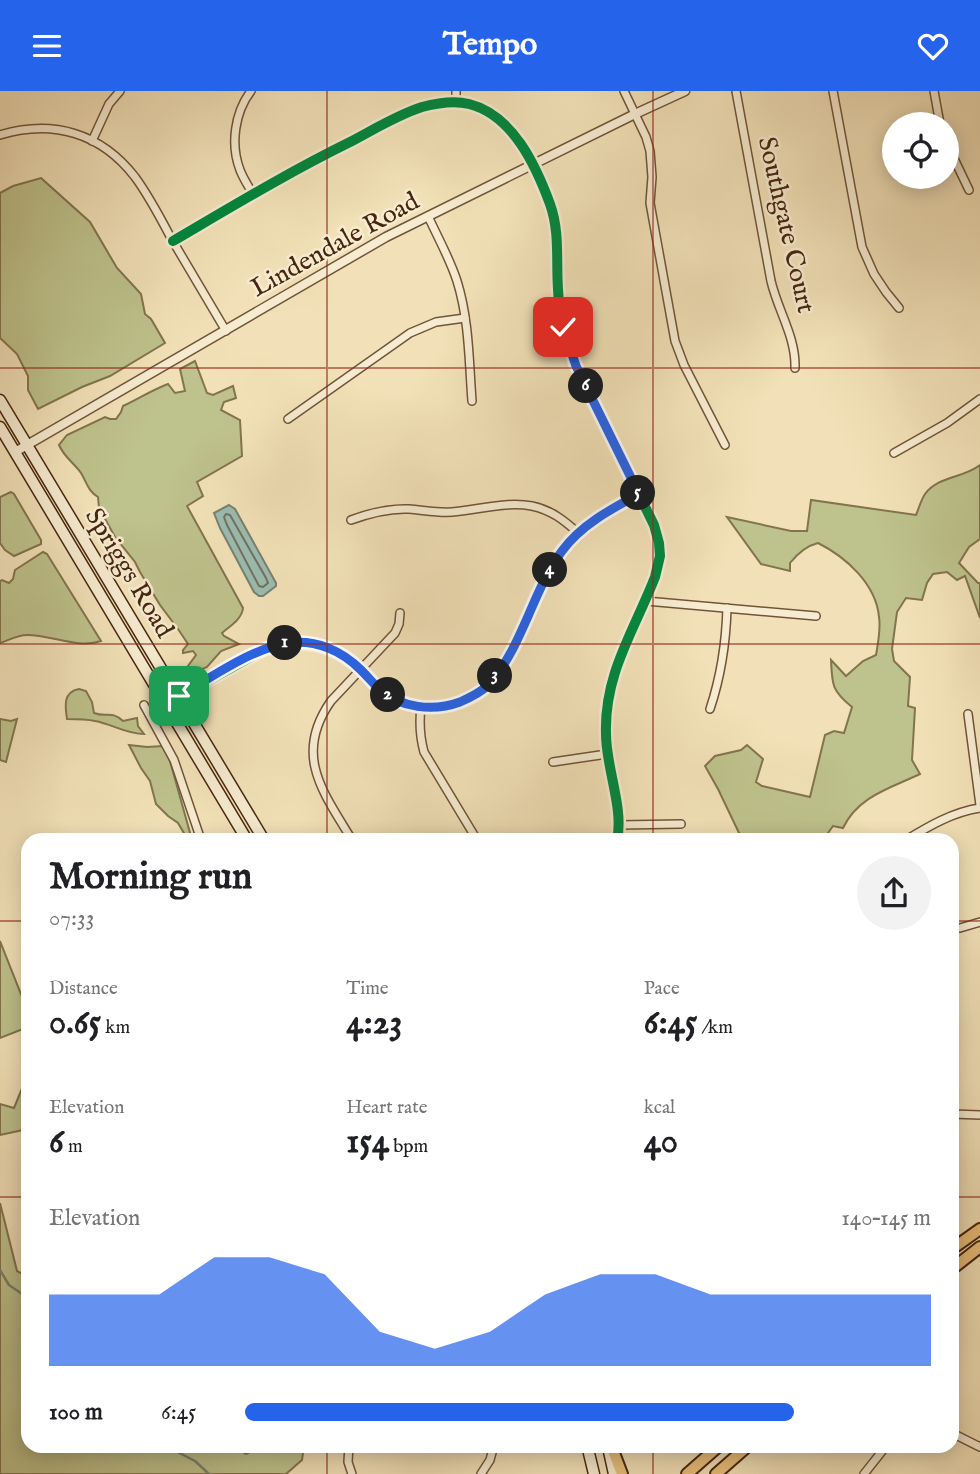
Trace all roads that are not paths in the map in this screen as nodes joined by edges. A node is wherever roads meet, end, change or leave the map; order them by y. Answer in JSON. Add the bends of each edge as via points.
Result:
{"nodes":[{"id":1,"x":120,"y":91,"type":"edge"},
{"id":2,"x":251,"y":91,"type":"edge"},
{"id":3,"x":456,"y":91,"type":"edge"},
{"id":4,"x":624,"y":91,"type":"edge"},
{"id":5,"x":685,"y":91,"type":"edge"},
{"id":6,"x":736,"y":91,"type":"edge"},
{"id":7,"x":833,"y":91,"type":"edge"},
{"id":8,"x":934,"y":91,"type":"edge"},
{"id":9,"x":456,"y":102,"type":"junction"},
{"id":10,"x":938,"y":112,"type":"edge"},
{"id":11,"x":635,"y":114,"type":"junction"},
{"id":12,"x":0,"y":135,"type":"edge"},
{"id":13,"x":92,"y":141,"type":"junction"},
{"id":14,"x":533,"y":164,"type":"junction"},
{"id":15,"x":959,"y":168,"type":"edge"},
{"id":16,"x":970,"y":190,"type":"dead end"},
{"id":17,"x":253,"y":194,"type":"junction"},
{"id":18,"x":428,"y":216,"type":"junction"},
{"id":19,"x":173,"y":241,"type":"junction"},
{"id":20,"x":900,"y":308,"type":"dead end"},
{"id":21,"x":465,"y":318,"type":"junction"},
{"id":22,"x":226,"y":331,"type":"junction"},
{"id":23,"x":795,"y":368,"type":"dead end"},
{"id":24,"x":980,"y":399,"type":"edge"},
{"id":25,"x":0,"y":400,"type":"edge"},
{"id":26,"x":472,"y":401,"type":"dead end"},
{"id":27,"x":288,"y":419,"type":"dead end"},
{"id":28,"x":0,"y":427,"type":"edge"},
{"id":29,"x":27,"y":445,"type":"junction"},
{"id":30,"x":725,"y":445,"type":"dead end"},
{"id":31,"x":15,"y":452,"type":"junction"},
{"id":32,"x":894,"y":453,"type":"dead end"},
{"id":33,"x":639,"y":494,"type":"junction"},
{"id":34,"x":351,"y":520,"type":"dead end"},
{"id":35,"x":578,"y":533,"type":"junction"},
{"id":36,"x":646,"y":601,"type":"junction"},
{"id":37,"x":727,"y":608,"type":"junction"},
{"id":38,"x":400,"y":613,"type":"dead end"},
{"id":39,"x":816,"y":616,"type":"dead end"},
{"id":40,"x":361,"y":670,"type":"junction"},
{"id":41,"x":179,"y":696,"type":"junction"},
{"id":42,"x":166,"y":704,"type":"junction"},
{"id":43,"x":144,"y":705,"type":"dead end"},
{"id":44,"x":421,"y":707,"type":"junction"},
{"id":45,"x":710,"y":709,"type":"dead end"},
{"id":46,"x":968,"y":714,"type":"dead end"},
{"id":47,"x":607,"y":754,"type":"junction"},
{"id":48,"x":553,"y":762,"type":"dead end"},
{"id":49,"x":980,"y":806,"type":"edge"},
{"id":50,"x":681,"y":824,"type":"dead end"},
{"id":51,"x":620,"y":825,"type":"junction"},
{"id":52,"x":199,"y":833,"type":"edge"},
{"id":53,"x":243,"y":833,"type":"edge"},
{"id":54,"x":260,"y":833,"type":"edge"},
{"id":55,"x":348,"y":833,"type":"edge"},
{"id":56,"x":473,"y":833,"type":"edge"},
{"id":57,"x":618,"y":833,"type":"edge"},
{"id":58,"x":919,"y":833,"type":"edge"},
{"id":59,"x":980,"y":922,"type":"edge"},
{"id":60,"x":960,"y":928,"type":"dead end"},
{"id":61,"x":959,"y":1114,"type":"edge"},
{"id":62,"x":980,"y":1115,"type":"edge"},
{"id":63,"x":980,"y":1229,"type":"edge"},
{"id":64,"x":959,"y":1244,"type":"edge"},
{"id":65,"x":980,"y":1247,"type":"edge"},
{"id":66,"x":959,"y":1264,"type":"edge"},
{"id":67,"x":959,"y":1436,"type":"edge"},
{"id":68,"x":980,"y":1447,"type":"edge"},
{"id":69,"x":349,"y":1453,"type":"edge"},
{"id":70,"x":492,"y":1453,"type":"edge"},
{"id":71,"x":589,"y":1453,"type":"edge"},
{"id":72,"x":610,"y":1453,"type":"edge"},
{"id":73,"x":613,"y":1453,"type":"edge"},
{"id":74,"x":711,"y":1453,"type":"edge"},
{"id":75,"x":740,"y":1453,"type":"edge"},
{"id":76,"x":881,"y":1453,"type":"edge"},
{"id":77,"x":352,"y":1474,"type":"edge"},
{"id":78,"x":481,"y":1474,"type":"edge"},
{"id":79,"x":594,"y":1474,"type":"edge"},
{"id":80,"x":614,"y":1474,"type":"edge"},
{"id":81,"x":622,"y":1474,"type":"edge"},
{"id":82,"x":685,"y":1474,"type":"edge"},
{"id":83,"x":716,"y":1474,"type":"edge"},
{"id":84,"x":864,"y":1474,"type":"edge"}],
"edges":[{"from":1,"to":13,"type":"street"},
{"from":2,"to":17,"type":"street","via":[[238,117],[235,144],[239,169]]},
{"from":3,"to":9,"type":"street"},
{"from":4,"to":11,"type":"street"},
{"from":5,"to":11,"type":"street","name":"Lindendale Road"},
{"from":6,"to":23,"type":"street","name":"Southgate Court","via":[[771,281],[794,349]]},
{"from":7,"to":20,"type":"street","via":[[862,247],[874,274]]},
{"from":8,"to":10,"type":"street"},
{"from":9,"to":14,"type":"street","via":[[475,106],[501,122]]},
{"from":9,"to":17,"type":"street","via":[[410,111]]},
{"from":11,"to":14,"type":"street","name":"Lindendale Road"},
{"from":11,"to":30,"type":"street","via":[[650,151],[650,197],[675,341]]},
{"from":12,"to":13,"type":"street","via":[[54,128]]},
{"from":13,"to":19,"type":"street","via":[[134,175]]},
{"from":14,"to":18,"type":"street","name":"Lindendale Road"},
{"from":14,"to":33,"type":"street","via":[[556,229],[559,307],[569,347]]},
{"from":15,"to":16,"type":"street"},
{"from":17,"to":19,"type":"street"},
{"from":18,"to":21,"type":"street","via":[[452,267]]},
{"from":18,"to":22,"type":"street","name":"Lindendale Road"},
{"from":19,"to":22,"type":"street"},
{"from":21,"to":26,"type":"street"},
{"from":21,"to":27,"type":"street","via":[[410,333]]},
{"from":22,"to":29,"type":"street","name":"Lindendale Road"},
{"from":24,"to":32,"type":"street"},
{"from":25,"to":29,"type":"main road","name":"Spriggs Road"},
{"from":28,"to":31,"type":"main road","name":"Spriggs Road"},
{"from":29,"to":31,"type":"street","name":"Lindendale Road"},
{"from":29,"to":41,"type":"main road","name":"Spriggs Road"},
{"from":31,"to":42,"type":"main road","name":"Spriggs Road"},
{"from":33,"to":35,"type":"street"},
{"from":33,"to":36,"type":"street","via":[[659,543],[659,565]]},
{"from":34,"to":35,"type":"street","via":[[394,509],[449,512],[521,505],[556,515]]},
{"from":35,"to":44,"type":"street","via":[[560,553],[505,662],[487,687],[455,704]]},
{"from":36,"to":37,"type":"street"},
{"from":36,"to":47,"type":"street","via":[[612,681]]},
{"from":37,"to":39,"type":"street"},
{"from":37,"to":45,"type":"street","via":[[725,646]]},
{"from":38,"to":40,"type":"street","via":[[395,633]]},
{"from":40,"to":41,"type":"street","via":[[326,647],[291,642],[256,653]]},
{"from":40,"to":44,"type":"street","via":[[390,696]]},
{"from":40,"to":55,"type":"street","via":[[323,712],[313,744],[318,779]]},
{"from":41,"to":42,"type":"street"},
{"from":41,"to":54,"type":"main road","name":"Spriggs Road"},
{"from":42,"to":53,"type":"main road","name":"Spriggs Road"},
{"from":43,"to":52,"type":"street","via":[[174,760]]},
{"from":44,"to":56,"type":"street","via":[[424,752]]},
{"from":46,"to":49,"type":"street"},
{"from":47,"to":48,"type":"street"},
{"from":47,"to":51,"type":"street"},
{"from":49,"to":58,"type":"street"},
{"from":50,"to":51,"type":"street"},
{"from":51,"to":57,"type":"street"},
{"from":59,"to":60,"type":"street"},
{"from":61,"to":62,"type":"street"},
{"from":63,"to":64,"type":"main road"},
{"from":65,"to":66,"type":"main road"},
{"from":67,"to":68,"type":"street"},
{"from":69,"to":77,"type":"street"},
{"from":70,"to":78,"type":"street"},
{"from":71,"to":79,"type":"main road"},
{"from":72,"to":80,"type":"main road"},
{"from":73,"to":81,"type":"main road"},
{"from":74,"to":82,"type":"main road"},
{"from":75,"to":83,"type":"main road"},
{"from":76,"to":84,"type":"street"}]}
